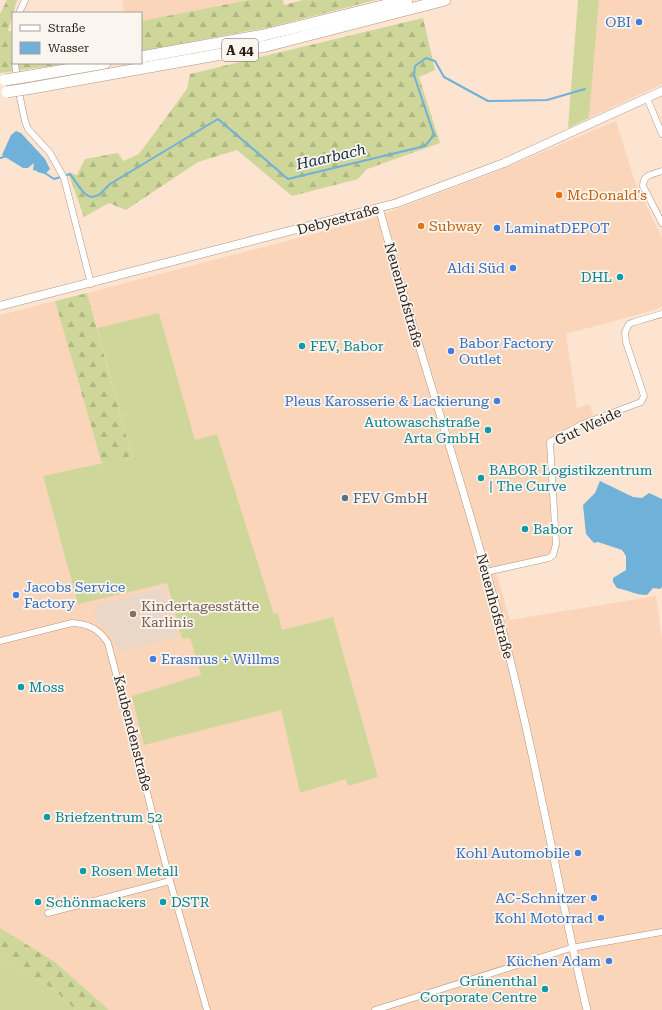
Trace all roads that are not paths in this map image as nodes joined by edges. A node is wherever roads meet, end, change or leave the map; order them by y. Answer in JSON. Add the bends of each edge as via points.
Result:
{"nodes":[{"id":1,"x":25,"y":0,"type":"edge"},
{"id":2,"x":407,"y":0,"type":"edge"},
{"id":3,"x":445,"y":0,"type":"edge"},
{"id":4,"x":19,"y":12,"type":"edge"},
{"id":5,"x":142,"y":57,"type":"edge"},
{"id":6,"x":15,"y":64,"type":"edge"},
{"id":7,"x":99,"y":64,"type":"edge"},
{"id":8,"x":3,"y":80,"type":"edge"},
{"id":9,"x":662,"y":91,"type":"edge"},
{"id":10,"x":3,"y":92,"type":"edge"},
{"id":11,"x":647,"y":98,"type":"junction"},
{"id":12,"x":662,"y":134,"type":"edge"},
{"id":13,"x":662,"y":170,"type":"edge"},
{"id":14,"x":379,"y":208,"type":"junction"},
{"id":15,"x":662,"y":223,"type":"edge"},
{"id":16,"x":91,"y":284,"type":"junction"},
{"id":17,"x":0,"y":306,"type":"edge"},
{"id":18,"x":662,"y":314,"type":"edge"},
{"id":19,"x":486,"y":572,"type":"junction"},
{"id":20,"x":0,"y":641,"type":"edge"},
{"id":21,"x":170,"y":881,"type":"junction"},
{"id":22,"x":48,"y":913,"type":"dead end"},
{"id":23,"x":662,"y":932,"type":"edge"},
{"id":24,"x":571,"y":948,"type":"junction"},
{"id":25,"x":207,"y":1010,"type":"edge"},
{"id":26,"x":375,"y":1010,"type":"edge"},
{"id":27,"x":587,"y":1010,"type":"edge"}],
"edges":[{"from":1,"to":4,"type":"street"},
{"from":2,"to":5,"type":"highway","number":"A 44","via":[[264,35]]},
{"from":3,"to":10,"type":"highway","number":"A 44","bridge":true,"via":[[266,46]]},
{"from":6,"to":16,"type":"street","via":[[25,121],[63,176]]},
{"from":7,"to":8,"type":"highway","bridge":true},
{"from":9,"to":11,"type":"main road","name":"Debyestraße"},
{"from":11,"to":12,"type":"street"},
{"from":11,"to":14,"type":"main road","name":"Debyestraße","via":[[504,163]]},
{"from":13,"to":15,"type":"street","via":[[647,175],[643,181],[643,186]]},
{"from":14,"to":16,"type":"main road","name":"Debyestraße"},
{"from":14,"to":19,"type":"street","name":"Neuenhofstraße"},
{"from":16,"to":17,"type":"main road","name":"Debyestraße"},
{"from":18,"to":19,"type":"street","name":"Gut Weide","via":[[629,324],[625,332],[644,396],[641,402],[589,422],[550,442],[556,544],[553,555]]},
{"from":19,"to":24,"type":"street","name":"Neuenhofstraße","via":[[529,745]]},
{"from":20,"to":21,"type":"street","name":"Kaubendenstraße","via":[[72,623],[94,627],[102,634],[112,653]]},
{"from":21,"to":22,"type":"street"},
{"from":21,"to":25,"type":"street","name":"Kaubendenstraße"},
{"from":23,"to":24,"type":"street"},
{"from":24,"to":26,"type":"street"},
{"from":24,"to":27,"type":"street","name":"Neuenhofstraße"}]}
